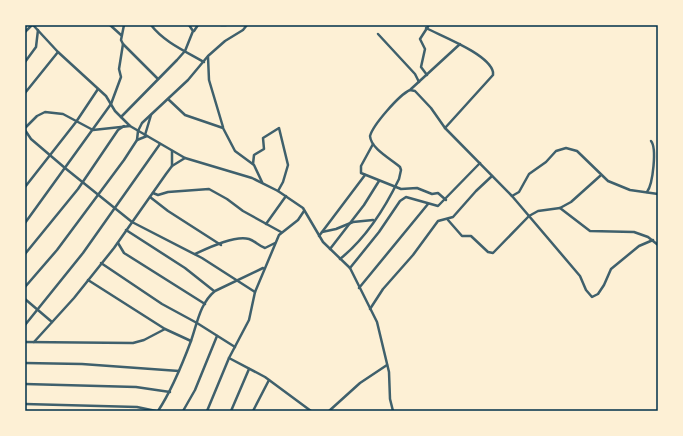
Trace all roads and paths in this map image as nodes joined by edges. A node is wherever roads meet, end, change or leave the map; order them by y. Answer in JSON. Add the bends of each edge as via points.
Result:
{"nodes":[{"id":1,"x":32,"y":25,"type":"edge"},
{"id":2,"x":110,"y":25,"type":"edge"},
{"id":3,"x":124,"y":25,"type":"edge"},
{"id":4,"x":151,"y":25,"type":"edge"},
{"id":5,"x":189,"y":25,"type":"edge"},
{"id":6,"x":198,"y":25,"type":"edge"},
{"id":7,"x":221,"y":25,"type":"edge"},
{"id":8,"x":226,"y":25,"type":"edge"},
{"id":9,"x":247,"y":25,"type":"edge"},
{"id":10,"x":428,"y":26,"type":"edge"},
{"id":11,"x":38,"y":30,"type":"junction"},
{"id":12,"x":193,"y":31,"type":"junction"},
{"id":13,"x":25,"y":32,"type":"edge"},
{"id":14,"x":378,"y":34,"type":"dead end"},
{"id":15,"x":121,"y":35,"type":"junction"},
{"id":16,"x":123,"y":44,"type":"junction"},
{"id":17,"x":460,"y":44,"type":"junction"},
{"id":18,"x":185,"y":51,"type":"junction"},
{"id":19,"x":58,"y":52,"type":"junction"},
{"id":20,"x":208,"y":56,"type":"junction"},
{"id":21,"x":25,"y":62,"type":"edge"},
{"id":22,"x":204,"y":62,"type":"junction"},
{"id":23,"x":427,"y":75,"type":"junction"},
{"id":24,"x":158,"y":79,"type":"junction"},
{"id":25,"x":420,"y":82,"type":"junction"},
{"id":26,"x":98,"y":89,"type":"junction"},
{"id":27,"x":410,"y":90,"type":"junction"},
{"id":28,"x":25,"y":93,"type":"edge"},
{"id":29,"x":168,"y":99,"type":"junction"},
{"id":30,"x":111,"y":104,"type":"junction"},
{"id":31,"x":152,"y":115,"type":"junction"},
{"id":32,"x":121,"y":117,"type":"junction"},
{"id":33,"x":76,"y":122,"type":"junction"},
{"id":34,"x":124,"y":126,"type":"junction"},
{"id":35,"x":130,"y":126,"type":"junction"},
{"id":36,"x":223,"y":128,"type":"junction"},
{"id":37,"x":445,"y":128,"type":"junction"},
{"id":38,"x":25,"y":129,"type":"edge"},
{"id":39,"x":93,"y":130,"type":"junction"},
{"id":40,"x":138,"y":130,"type":"junction"},
{"id":41,"x":146,"y":136,"type":"junction"},
{"id":42,"x":137,"y":140,"type":"junction"},
{"id":43,"x":651,"y":140,"type":"dead end"},
{"id":44,"x":160,"y":144,"type":"junction"},
{"id":45,"x":373,"y":144,"type":"junction"},
{"id":46,"x":172,"y":151,"type":"junction"},
{"id":47,"x":49,"y":155,"type":"junction"},
{"id":48,"x":185,"y":158,"type":"junction"},
{"id":49,"x":480,"y":163,"type":"junction"},
{"id":50,"x":254,"y":165,"type":"junction"},
{"id":51,"x":172,"y":166,"type":"junction"},
{"id":52,"x":65,"y":168,"type":"junction"},
{"id":53,"x":365,"y":175,"type":"junction"},
{"id":54,"x":492,"y":176,"type":"junction"},
{"id":55,"x":600,"y":176,"type":"junction"},
{"id":56,"x":379,"y":181,"type":"junction"},
{"id":57,"x":262,"y":182,"type":"junction"},
{"id":58,"x":82,"y":183,"type":"junction"},
{"id":59,"x":25,"y":187,"type":"edge"},
{"id":60,"x":395,"y":187,"type":"junction"},
{"id":61,"x":278,"y":191,"type":"junction"},
{"id":62,"x":647,"y":192,"type":"junction"},
{"id":63,"x":153,"y":193,"type":"junction"},
{"id":64,"x":658,"y":194,"type":"edge"},
{"id":65,"x":98,"y":196,"type":"junction"},
{"id":66,"x":286,"y":196,"type":"junction"},
{"id":67,"x":512,"y":196,"type":"junction"},
{"id":68,"x":150,"y":197,"type":"junction"},
{"id":69,"x":446,"y":200,"type":"junction"},
{"id":70,"x":428,"y":204,"type":"junction"},
{"id":71,"x":560,"y":208,"type":"junction"},
{"id":72,"x":115,"y":209,"type":"junction"},
{"id":73,"x":304,"y":211,"type":"junction"},
{"id":74,"x":529,"y":216,"type":"junction"},
{"id":75,"x":374,"y":220,"type":"junction"},
{"id":76,"x":448,"y":220,"type":"junction"},
{"id":77,"x":132,"y":222,"type":"junction"},
{"id":78,"x":25,"y":223,"type":"edge"},
{"id":79,"x":350,"y":223,"type":"junction"},
{"id":80,"x":266,"y":224,"type":"junction"},
{"id":81,"x":126,"y":230,"type":"junction"},
{"id":82,"x":281,"y":232,"type":"junction"},
{"id":83,"x":322,"y":232,"type":"junction"},
{"id":84,"x":319,"y":236,"type":"junction"},
{"id":85,"x":653,"y":240,"type":"junction"},
{"id":86,"x":118,"y":243,"type":"junction"},
{"id":87,"x":275,"y":243,"type":"junction"},
{"id":88,"x":221,"y":245,"type":"junction"},
{"id":89,"x":658,"y":245,"type":"edge"},
{"id":90,"x":330,"y":249,"type":"junction"},
{"id":91,"x":25,"y":254,"type":"edge"},
{"id":92,"x":195,"y":254,"type":"junction"},
{"id":93,"x":340,"y":259,"type":"junction"},
{"id":94,"x":101,"y":263,"type":"junction"},
{"id":95,"x":264,"y":268,"type":"junction"},
{"id":96,"x":350,"y":268,"type":"junction"},
{"id":97,"x":88,"y":280,"type":"junction"},
{"id":98,"x":238,"y":281,"type":"junction"},
{"id":99,"x":25,"y":287,"type":"edge"},
{"id":100,"x":359,"y":288,"type":"junction"},
{"id":101,"x":215,"y":291,"type":"junction"},
{"id":102,"x":255,"y":292,"type":"junction"},
{"id":103,"x":25,"y":299,"type":"edge"},
{"id":104,"x":205,"y":304,"type":"junction"},
{"id":105,"x":38,"y":309,"type":"junction"},
{"id":106,"x":370,"y":309,"type":"junction"},
{"id":107,"x":52,"y":322,"type":"junction"},
{"id":108,"x":197,"y":322,"type":"junction"},
{"id":109,"x":25,"y":325,"type":"edge"},
{"id":110,"x":165,"y":329,"type":"junction"},
{"id":111,"x":217,"y":336,"type":"junction"},
{"id":112,"x":191,"y":341,"type":"junction"},
{"id":113,"x":25,"y":342,"type":"edge"},
{"id":114,"x":34,"y":342,"type":"junction"},
{"id":115,"x":235,"y":347,"type":"junction"},
{"id":116,"x":229,"y":358,"type":"junction"},
{"id":117,"x":25,"y":364,"type":"edge"},
{"id":118,"x":387,"y":365,"type":"junction"},
{"id":119,"x":249,"y":369,"type":"junction"},
{"id":120,"x":179,"y":371,"type":"junction"},
{"id":121,"x":269,"y":380,"type":"junction"},
{"id":122,"x":25,"y":384,"type":"edge"},
{"id":123,"x":170,"y":392,"type":"junction"},
{"id":124,"x":25,"y":404,"type":"edge"},
{"id":125,"x":157,"y":411,"type":"edge"},
{"id":126,"x":183,"y":411,"type":"edge"},
{"id":127,"x":207,"y":411,"type":"edge"},
{"id":128,"x":231,"y":411,"type":"edge"},
{"id":129,"x":253,"y":411,"type":"edge"},
{"id":130,"x":311,"y":411,"type":"edge"},
{"id":131,"x":328,"y":411,"type":"edge"},
{"id":132,"x":393,"y":411,"type":"edge"}],
"edges":[{"from":1,"to":11,"type":"street"},
{"from":1,"to":13,"type":"street"},
{"from":2,"to":15,"type":"street"},
{"from":3,"to":15,"type":"street"},
{"from":4,"to":18,"type":"street","via":[[160,35]]},
{"from":5,"to":12,"type":"street"},
{"from":6,"to":12,"type":"street"},
{"from":7,"to":8,"type":"street"},
{"from":9,"to":20,"type":"street"},
{"from":10,"to":17,"type":"street"},
{"from":10,"to":23,"type":"street","via":[[420,38],[425,53],[420,65]]},
{"from":11,"to":19,"type":"street"},
{"from":11,"to":21,"type":"street","via":[[36,47]]},
{"from":12,"to":18,"type":"street"},
{"from":14,"to":25,"type":"street"},
{"from":15,"to":16,"type":"street"},
{"from":16,"to":24,"type":"street"},
{"from":16,"to":30,"type":"street","via":[[119,69],[121,77]]},
{"from":17,"to":23,"type":"street"},
{"from":17,"to":37,"type":"street","via":[[488,64],[493,72]]},
{"from":18,"to":22,"type":"street"},
{"from":18,"to":24,"type":"street"},
{"from":19,"to":26,"type":"street"},
{"from":19,"to":28,"type":"street"},
{"from":20,"to":22,"type":"street"},
{"from":20,"to":36,"type":"street","via":[[209,80]]},
{"from":22,"to":29,"type":"street"},
{"from":23,"to":25,"type":"street"},
{"from":24,"to":32,"type":"street"},
{"from":25,"to":27,"type":"street"},
{"from":26,"to":30,"type":"street"},
{"from":26,"to":33,"type":"street"},
{"from":27,"to":37,"type":"street","via":[[431,108]]},
{"from":27,"to":45,"type":"street","via":[[395,102],[371,133],[370,140]]},
{"from":29,"to":31,"type":"street"},
{"from":29,"to":36,"type":"street","via":[[185,115]]},
{"from":30,"to":32,"type":"street"},
{"from":30,"to":39,"type":"street"},
{"from":31,"to":40,"type":"street"},
{"from":31,"to":41,"type":"street"},
{"from":32,"to":35,"type":"street"},
{"from":33,"to":38,"type":"street","via":[[63,114],[45,112],[37,116]]},
{"from":33,"to":39,"type":"street"},
{"from":33,"to":47,"type":"street"},
{"from":34,"to":35,"type":"street"},
{"from":34,"to":39,"type":"street"},
{"from":34,"to":58,"type":"street","via":[[115,134]]},
{"from":35,"to":40,"type":"street"},
{"from":36,"to":50,"type":"street","via":[[234,151]]},
{"from":37,"to":49,"type":"street"},
{"from":38,"to":47,"type":"street","via":[[31,139]]},
{"from":39,"to":52,"type":"street"},
{"from":40,"to":41,"type":"street"},
{"from":40,"to":42,"type":"street"},
{"from":41,"to":42,"type":"street"},
{"from":41,"to":44,"type":"street"},
{"from":42,"to":65,"type":"street"},
{"from":43,"to":62,"type":"street","via":[[654,145],[652,171]]},
{"from":44,"to":46,"type":"street"},
{"from":44,"to":72,"type":"street"},
{"from":45,"to":53,"type":"street","via":[[360,170]]},
{"from":45,"to":60,"type":"street","via":[[400,167],[401,174]]},
{"from":46,"to":48,"type":"street"},
{"from":46,"to":51,"type":"street"},
{"from":47,"to":52,"type":"street"},
{"from":47,"to":59,"type":"street"},
{"from":48,"to":51,"type":"street"},
{"from":48,"to":57,"type":"street"},
{"from":49,"to":54,"type":"street"},
{"from":49,"to":69,"type":"street"},
{"from":50,"to":57,"type":"street"},
{"from":50,"to":61,"type":"street","via":[[254,155],[264,149],[263,138],[279,128],[288,165]]},
{"from":51,"to":63,"type":"street"},
{"from":52,"to":58,"type":"street"},
{"from":52,"to":78,"type":"street"},
{"from":53,"to":56,"type":"street"},
{"from":53,"to":83,"type":"street"},
{"from":54,"to":67,"type":"street"},
{"from":54,"to":76,"type":"street"},
{"from":55,"to":62,"type":"street","via":[[624,187]]},
{"from":55,"to":67,"type":"street","via":[[577,151],[563,148],[529,174],[519,192]]},
{"from":55,"to":71,"type":"street","via":[[579,196]]},
{"from":56,"to":60,"type":"street"},
{"from":56,"to":79,"type":"street"},
{"from":57,"to":61,"type":"street"},
{"from":58,"to":65,"type":"street"},
{"from":58,"to":91,"type":"street"},
{"from":60,"to":69,"type":"street","via":[[406,190],[417,188],[432,194],[438,192]]},
{"from":60,"to":75,"type":"street"},
{"from":61,"to":66,"type":"street"},
{"from":62,"to":64,"type":"street"},
{"from":63,"to":68,"type":"street"},
{"from":63,"to":80,"type":"street","via":[[158,195],[209,189]]},
{"from":65,"to":72,"type":"street"},
{"from":65,"to":99,"type":"street"},
{"from":66,"to":73,"type":"street","via":[[299,204]]},
{"from":66,"to":80,"type":"street"},
{"from":67,"to":74,"type":"street"},
{"from":68,"to":77,"type":"street"},
{"from":68,"to":88,"type":"street","via":[[168,212]]},
{"from":69,"to":70,"type":"street","via":[[438,206]]},
{"from":70,"to":96,"type":"street","via":[[406,198],[400,201]]},
{"from":70,"to":100,"type":"street"},
{"from":71,"to":74,"type":"street","via":[[546,208]]},
{"from":71,"to":85,"type":"street","via":[[593,232],[627,230]]},
{"from":72,"to":77,"type":"street"},
{"from":72,"to":105,"type":"street"},
{"from":73,"to":82,"type":"street","via":[[298,220]]},
{"from":73,"to":84,"type":"street"},
{"from":74,"to":76,"type":"street","via":[[496,251],[490,253],[471,236],[462,236]]},
{"from":74,"to":85,"type":"street","via":[[580,276],[588,293],[594,298],[611,270],[639,246]]},
{"from":75,"to":79,"type":"street"},
{"from":75,"to":93,"type":"street","via":[[356,245]]},
{"from":76,"to":106,"type":"street","via":[[438,221]]},
{"from":77,"to":81,"type":"street"},
{"from":77,"to":92,"type":"street"},
{"from":79,"to":83,"type":"street"},
{"from":79,"to":90,"type":"street"},
{"from":80,"to":82,"type":"street"},
{"from":81,"to":86,"type":"street"},
{"from":81,"to":101,"type":"street","via":[[185,268]]},
{"from":82,"to":87,"type":"street"},
{"from":83,"to":84,"type":"street"},
{"from":84,"to":90,"type":"street"},
{"from":85,"to":89,"type":"street"},
{"from":86,"to":94,"type":"street"},
{"from":86,"to":104,"type":"street","via":[[124,253]]},
{"from":87,"to":88,"type":"street","via":[[265,248],[240,237]]},
{"from":87,"to":95,"type":"street"},
{"from":88,"to":92,"type":"street"},
{"from":90,"to":93,"type":"street"},
{"from":92,"to":98,"type":"street"},
{"from":93,"to":96,"type":"street"},
{"from":94,"to":97,"type":"street"},
{"from":94,"to":108,"type":"street","via":[[162,304]]},
{"from":95,"to":98,"type":"street"},
{"from":95,"to":102,"type":"street"},
{"from":96,"to":100,"type":"street"},
{"from":97,"to":107,"type":"street"},
{"from":97,"to":110,"type":"street"},
{"from":98,"to":101,"type":"street"},
{"from":98,"to":102,"type":"street"},
{"from":100,"to":106,"type":"street"},
{"from":101,"to":104,"type":"street"},
{"from":102,"to":115,"type":"street","via":[[249,320]]},
{"from":103,"to":105,"type":"street"},
{"from":104,"to":108,"type":"street"},
{"from":105,"to":107,"type":"street"},
{"from":105,"to":109,"type":"street"},
{"from":106,"to":118,"type":"street","via":[[380,331]]},
{"from":107,"to":114,"type":"street"},
{"from":108,"to":111,"type":"street"},
{"from":108,"to":112,"type":"street"},
{"from":110,"to":112,"type":"street"},
{"from":110,"to":114,"type":"street","via":[[133,343]]},
{"from":111,"to":115,"type":"street"},
{"from":111,"to":126,"type":"street","via":[[195,390]]},
{"from":112,"to":120,"type":"street"},
{"from":113,"to":114,"type":"street"},
{"from":115,"to":116,"type":"street"},
{"from":116,"to":119,"type":"street"},
{"from":116,"to":127,"type":"street"},
{"from":117,"to":120,"type":"street","via":[[82,364]]},
{"from":118,"to":131,"type":"street","via":[[360,383]]},
{"from":118,"to":132,"type":"street"},
{"from":119,"to":121,"type":"street"},
{"from":119,"to":128,"type":"street"},
{"from":120,"to":123,"type":"street"},
{"from":121,"to":129,"type":"street"},
{"from":121,"to":130,"type":"street"},
{"from":122,"to":123,"type":"street","via":[[136,387]]},
{"from":123,"to":125,"type":"street"},
{"from":124,"to":125,"type":"street","via":[[137,407]]}]}
